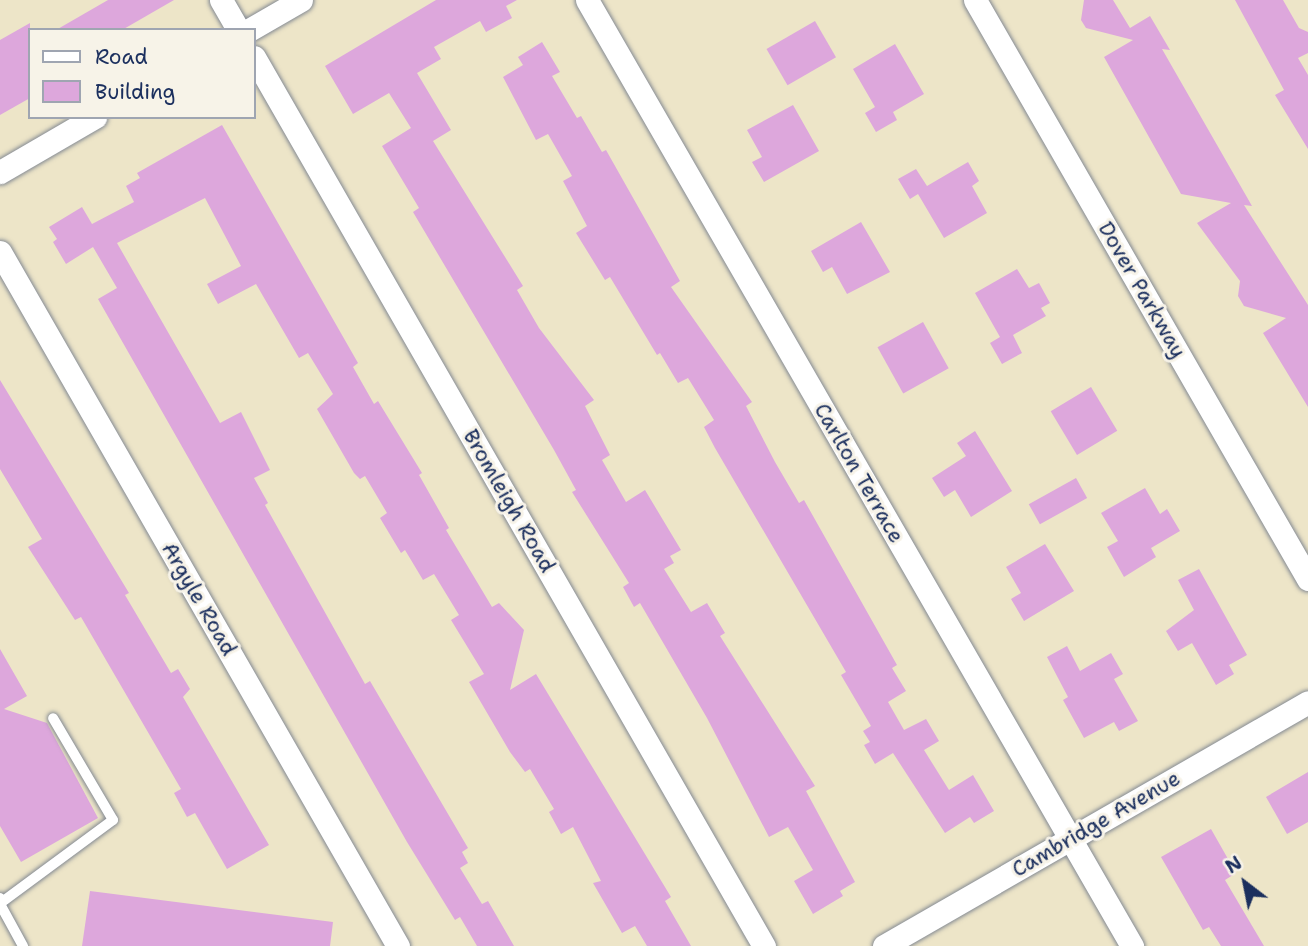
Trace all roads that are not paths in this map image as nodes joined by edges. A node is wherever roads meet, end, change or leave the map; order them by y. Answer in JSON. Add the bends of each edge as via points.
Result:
{"nodes":[{"id":1,"x":221,"y":0,"type":"edge"},
{"id":2,"x":301,"y":0,"type":"edge"},
{"id":3,"x":587,"y":0,"type":"edge"},
{"id":4,"x":975,"y":0,"type":"edge"},
{"id":5,"x":237,"y":28,"type":"edge"},
{"id":6,"x":252,"y":28,"type":"edge"},
{"id":7,"x":256,"y":60,"type":"edge"},
{"id":8,"x":92,"y":119,"type":"edge"},
{"id":9,"x":0,"y":172,"type":"edge"},
{"id":10,"x":0,"y":253,"type":"edge"},
{"id":11,"x":1308,"y":579,"type":"edge"},
{"id":12,"x":1308,"y":702,"type":"edge"},
{"id":13,"x":53,"y":718,"type":"dead end"},
{"id":14,"x":1070,"y":839,"type":"junction"},
{"id":15,"x":1,"y":902,"type":"edge"},
{"id":16,"x":23,"y":946,"type":"edge"},
{"id":17,"x":398,"y":946,"type":"edge"},
{"id":18,"x":764,"y":946,"type":"edge"},
{"id":19,"x":884,"y":946,"type":"edge"},
{"id":20,"x":1132,"y":946,"type":"edge"}],
"edges":[{"from":1,"to":5,"type":"street"},
{"from":2,"to":6,"type":"street"},
{"from":3,"to":14,"type":"street","name":"Carlton Terrace"},
{"from":4,"to":11,"type":"street","name":"Dover Parkway"},
{"from":7,"to":18,"type":"street","name":"Bromleigh Road"},
{"from":8,"to":9,"type":"street"},
{"from":10,"to":17,"type":"street","name":"Argyle Road"},
{"from":12,"to":14,"type":"street","name":"Cambridge Avenue"},
{"from":13,"to":15,"type":"lane","via":[[113,820]]},
{"from":14,"to":19,"type":"street","name":"Cambridge Avenue"},
{"from":14,"to":20,"type":"street","name":"Carlton Terrace"},
{"from":15,"to":16,"type":"lane"}]}
